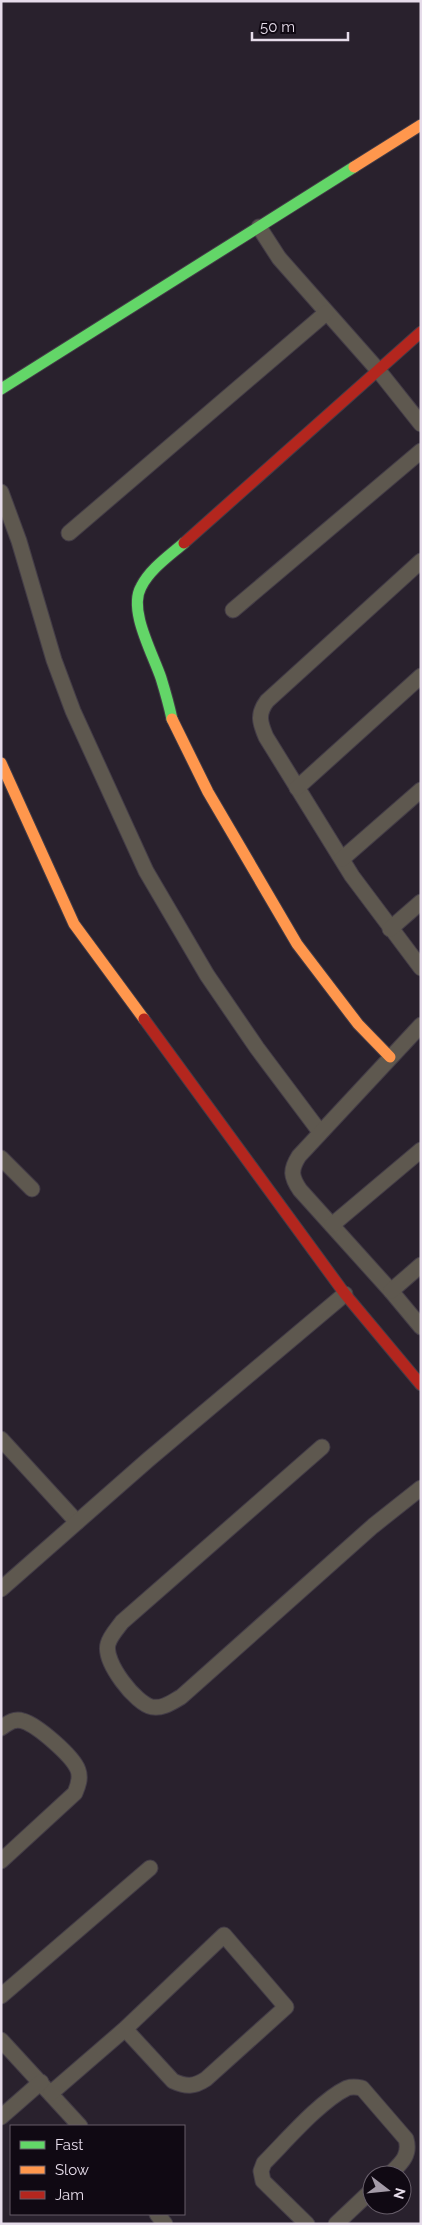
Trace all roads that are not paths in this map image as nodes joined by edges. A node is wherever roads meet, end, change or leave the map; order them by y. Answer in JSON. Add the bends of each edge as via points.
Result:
{"nodes":[{"id":1,"x":421,"y":125,"type":"edge"},
{"id":2,"x":259,"y":226,"type":"junction"},
{"id":3,"x":326,"y":313,"type":"junction"},
{"id":4,"x":421,"y":332,"type":"edge"},
{"id":5,"x":378,"y":370,"type":"junction"},
{"id":6,"x":1,"y":389,"type":"edge"},
{"id":7,"x":421,"y":424,"type":"edge"},
{"id":8,"x":421,"y":451,"type":"edge"},
{"id":9,"x":1,"y":492,"type":"edge"},
{"id":10,"x":69,"y":533,"type":"dead end"},
{"id":11,"x":421,"y":561,"type":"edge"},
{"id":12,"x":233,"y":610,"type":"dead end"},
{"id":13,"x":421,"y":676,"type":"edge"},
{"id":14,"x":1,"y":763,"type":"edge"},
{"id":15,"x":297,"y":788,"type":"junction"},
{"id":16,"x":421,"y":790,"type":"edge"},
{"id":17,"x":342,"y":859,"type":"junction"},
{"id":18,"x":421,"y":902,"type":"edge"},
{"id":19,"x":390,"y":929,"type":"junction"},
{"id":20,"x":421,"y":968,"type":"edge"},
{"id":21,"x":421,"y":1024,"type":"edge"},
{"id":22,"x":390,"y":1057,"type":"junction"},
{"id":23,"x":320,"y":1132,"type":"junction"},
{"id":24,"x":421,"y":1150,"type":"edge"},
{"id":25,"x":1,"y":1158,"type":"edge"},
{"id":26,"x":32,"y":1188,"type":"dead end"},
{"id":27,"x":332,"y":1225,"type":"junction"},
{"id":28,"x":421,"y":1265,"type":"edge"},
{"id":29,"x":391,"y":1291,"type":"junction"},
{"id":30,"x":345,"y":1294,"type":"junction"},
{"id":31,"x":421,"y":1327,"type":"edge"},
{"id":32,"x":421,"y":1385,"type":"edge"},
{"id":33,"x":1,"y":1439,"type":"edge"},
{"id":34,"x":322,"y":1447,"type":"dead end"},
{"id":35,"x":421,"y":1488,"type":"edge"},
{"id":36,"x":77,"y":1522,"type":"junction"},
{"id":37,"x":2,"y":1587,"type":"edge"},
{"id":38,"x":1,"y":1728,"type":"edge"},
{"id":39,"x":1,"y":1861,"type":"edge"},
{"id":40,"x":150,"y":1868,"type":"dead end"},
{"id":41,"x":1,"y":1996,"type":"edge"},
{"id":42,"x":126,"y":2029,"type":"junction"},
{"id":43,"x":1,"y":2040,"type":"edge"},
{"id":44,"x":46,"y":2088,"type":"junction"},
{"id":45,"x":1,"y":2117,"type":"edge"},
{"id":46,"x":79,"y":2125,"type":"edge"},
{"id":47,"x":398,"y":2165,"type":"edge"},
{"id":48,"x":362,"y":2199,"type":"edge"},
{"id":49,"x":307,"y":2224,"type":"edge"},
{"id":50,"x":336,"y":2224,"type":"edge"}],
"edges":[{"from":1,"to":2,"type":"main road"},
{"from":2,"to":3,"type":"street","via":[[279,258]]},
{"from":2,"to":6,"type":"main road"},
{"from":3,"to":5,"type":"street"},
{"from":3,"to":10,"type":"street"},
{"from":4,"to":5,"type":"main road"},
{"from":5,"to":7,"type":"street"},
{"from":5,"to":22,"type":"main road","via":[[160,564],[140,588],[137,603],[174,722],[208,792],[297,944],[358,1024]]},
{"from":8,"to":12,"type":"street"},
{"from":9,"to":23,"type":"street","via":[[73,711],[146,871],[207,975]]},
{"from":11,"to":15,"type":"street","via":[[263,706],[259,721]]},
{"from":13,"to":15,"type":"street"},
{"from":14,"to":30,"type":"main road","via":[[74,924]]},
{"from":15,"to":17,"type":"street"},
{"from":16,"to":17,"type":"street"},
{"from":17,"to":19,"type":"street"},
{"from":18,"to":19,"type":"street"},
{"from":19,"to":20,"type":"street"},
{"from":21,"to":22,"type":"street"},
{"from":22,"to":23,"type":"street"},
{"from":23,"to":27,"type":"street","via":[[299,1156],[292,1173],[300,1190]]},
{"from":24,"to":27,"type":"street"},
{"from":25,"to":26,"type":"street"},
{"from":27,"to":29,"type":"street"},
{"from":28,"to":29,"type":"street"},
{"from":29,"to":31,"type":"street"},
{"from":30,"to":32,"type":"main road"},
{"from":30,"to":36,"type":"street"},
{"from":33,"to":36,"type":"street"},
{"from":34,"to":35,"type":"street","via":[[112,1634],[107,1646],[117,1676],[151,1707],[162,1707],[181,1697],[373,1526]]},
{"from":36,"to":37,"type":"street"},
{"from":38,"to":39,"type":"street","via":[[15,1720],[30,1725],[75,1764],[79,1783],[75,1793]]},
{"from":40,"to":41,"type":"street"},
{"from":42,"to":42,"type":"street","via":[[224,1935],[286,2007],[206,2080],[196,2085],[173,2081]]},
{"from":42,"to":44,"type":"street"},
{"from":43,"to":44,"type":"street"},
{"from":44,"to":45,"type":"street"},
{"from":44,"to":46,"type":"street"},
{"from":47,"to":49,"type":"street","via":[[406,2156],[406,2139],[362,2088],[348,2088],[317,2110],[264,2162],[261,2171],[263,2180]]},
{"from":48,"to":50,"type":"street"}]}
